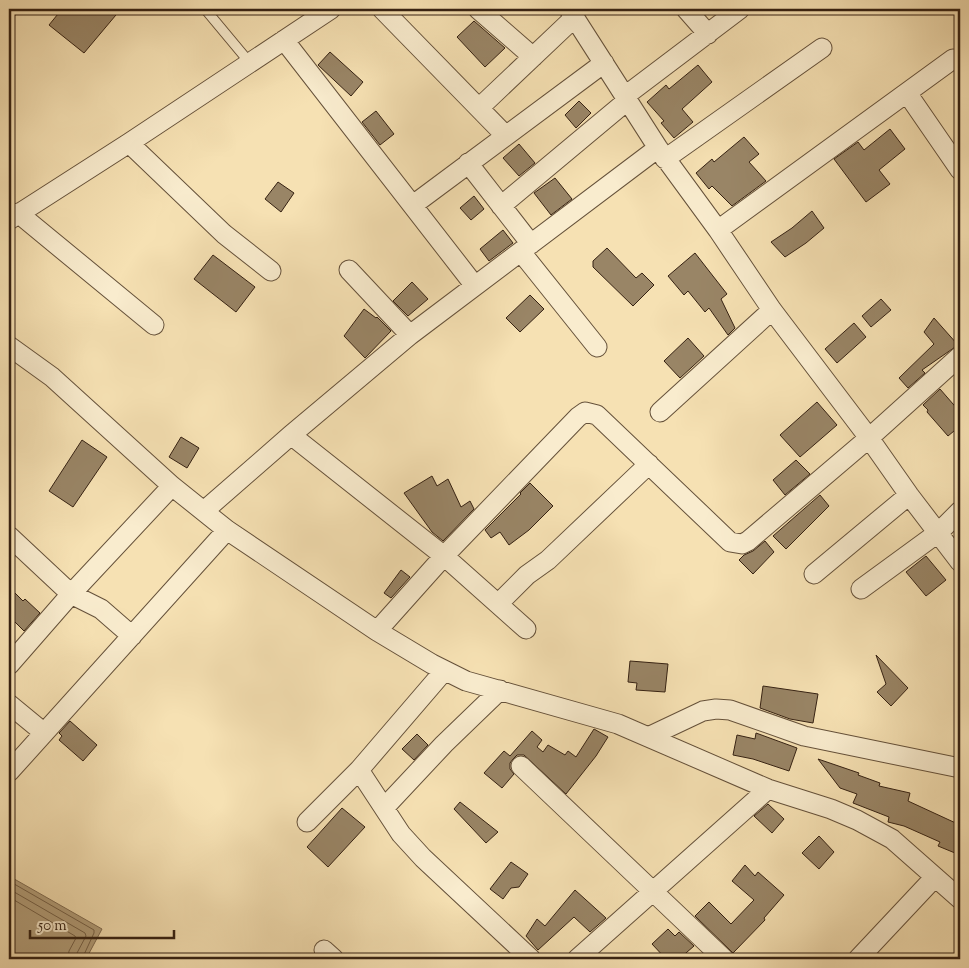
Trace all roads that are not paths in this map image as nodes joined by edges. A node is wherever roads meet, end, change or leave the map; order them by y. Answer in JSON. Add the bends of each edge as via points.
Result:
{"nodes":[{"id":1,"x":205,"y":9,"type":"edge"},
{"id":2,"x":331,"y":9,"type":"edge"},
{"id":3,"x":382,"y":9,"type":"edge"},
{"id":4,"x":478,"y":9,"type":"edge"},
{"id":5,"x":686,"y":9,"type":"edge"},
{"id":6,"x":740,"y":9,"type":"edge"},
{"id":7,"x":572,"y":13,"type":"edge"},
{"id":8,"x":708,"y":34,"type":"junction"},
{"id":9,"x":284,"y":40,"type":"junction"},
{"id":10,"x":822,"y":48,"type":"dead end"},
{"id":11,"x":533,"y":57,"type":"junction"},
{"id":12,"x":953,"y":59,"type":"dead end"},
{"id":13,"x":250,"y":63,"type":"junction"},
{"id":14,"x":604,"y":63,"type":"junction"},
{"id":15,"x":907,"y":93,"type":"junction"},
{"id":16,"x":627,"y":98,"type":"junction"},
{"id":17,"x":479,"y":108,"type":"junction"},
{"id":18,"x":506,"y":136,"type":"junction"},
{"id":19,"x":129,"y":143,"type":"junction"},
{"id":20,"x":662,"y":154,"type":"junction"},
{"id":21,"x":468,"y":163,"type":"junction"},
{"id":22,"x":960,"y":170,"type":"edge"},
{"id":23,"x":413,"y":205,"type":"junction"},
{"id":24,"x":501,"y":206,"type":"junction"},
{"id":25,"x":13,"y":217,"type":"edge"},
{"id":26,"x":718,"y":230,"type":"junction"},
{"id":27,"x":526,"y":248,"type":"junction"},
{"id":28,"x":349,"y":270,"type":"dead end"},
{"id":29,"x":271,"y":271,"type":"dead end"},
{"id":30,"x":475,"y":286,"type":"junction"},
{"id":31,"x":772,"y":310,"type":"junction"},
{"id":32,"x":154,"y":325,"type":"dead end"},
{"id":33,"x":410,"y":335,"type":"junction"},
{"id":34,"x":9,"y":346,"type":"edge"},
{"id":35,"x":597,"y":347,"type":"dead end"},
{"id":36,"x":960,"y":356,"type":"edge"},
{"id":37,"x":660,"y":412,"type":"dead end"},
{"id":38,"x":291,"y":435,"type":"junction"},
{"id":39,"x":868,"y":438,"type":"junction"},
{"id":40,"x":650,"y":464,"type":"junction"},
{"id":41,"x":172,"y":486,"type":"junction"},
{"id":42,"x":909,"y":496,"type":"junction"},
{"id":43,"x":204,"y":511,"type":"junction"},
{"id":44,"x":960,"y":511,"type":"edge"},
{"id":45,"x":227,"y":530,"type":"junction"},
{"id":46,"x":939,"y":532,"type":"junction"},
{"id":47,"x":11,"y":542,"type":"edge"},
{"id":48,"x":444,"y":556,"type":"junction"},
{"id":49,"x":960,"y":562,"type":"edge"},
{"id":50,"x":814,"y":574,"type":"dead end"},
{"id":51,"x":861,"y":589,"type":"dead end"},
{"id":52,"x":71,"y":594,"type":"junction"},
{"id":53,"x":498,"y":604,"type":"junction"},
{"id":54,"x":526,"y":630,"type":"dead end"},
{"id":55,"x":377,"y":631,"type":"junction"},
{"id":56,"x":132,"y":636,"type":"junction"},
{"id":57,"x":9,"y":665,"type":"edge"},
{"id":58,"x":444,"y":671,"type":"junction"},
{"id":59,"x":500,"y":690,"type":"junction"},
{"id":60,"x":9,"y":704,"type":"edge"},
{"id":61,"x":43,"y":732,"type":"junction"},
{"id":62,"x":648,"y":737,"type":"junction"},
{"id":63,"x":521,"y":766,"type":"dead end"},
{"id":64,"x":960,"y":768,"type":"edge"},
{"id":65,"x":359,"y":770,"type":"junction"},
{"id":66,"x":9,"y":772,"type":"edge"},
{"id":67,"x":768,"y":789,"type":"junction"},
{"id":68,"x":384,"y":808,"type":"junction"},
{"id":69,"x":307,"y":822,"type":"dead end"},
{"id":70,"x":935,"y":877,"type":"junction"},
{"id":71,"x":652,"y":892,"type":"junction"},
{"id":72,"x":960,"y":899,"type":"edge"},
{"id":73,"x":532,"y":959,"type":"edge"},
{"id":74,"x":577,"y":959,"type":"edge"},
{"id":75,"x":724,"y":959,"type":"edge"},
{"id":76,"x":858,"y":959,"type":"edge"}],
"edges":[{"from":1,"to":13,"type":"lane"},
{"from":2,"to":9,"type":"street"},
{"from":3,"to":17,"type":"street"},
{"from":4,"to":11,"type":"street"},
{"from":5,"to":8,"type":"street"},
{"from":6,"to":8,"type":"street"},
{"from":7,"to":11,"type":"street"},
{"from":7,"to":14,"type":"street"},
{"from":8,"to":16,"type":"street"},
{"from":9,"to":13,"type":"street"},
{"from":9,"to":23,"type":"street"},
{"from":10,"to":20,"type":"street"},
{"from":11,"to":17,"type":"street"},
{"from":12,"to":15,"type":"street"},
{"from":13,"to":19,"type":"street"},
{"from":14,"to":16,"type":"street"},
{"from":14,"to":18,"type":"street"},
{"from":15,"to":22,"type":"street"},
{"from":15,"to":26,"type":"street"},
{"from":16,"to":20,"type":"street"},
{"from":16,"to":24,"type":"street"},
{"from":17,"to":18,"type":"street"},
{"from":18,"to":21,"type":"street"},
{"from":19,"to":25,"type":"street"},
{"from":19,"to":29,"type":"street","via":[[224,234]]},
{"from":20,"to":26,"type":"street"},
{"from":20,"to":27,"type":"street"},
{"from":21,"to":23,"type":"street"},
{"from":21,"to":24,"type":"street"},
{"from":23,"to":30,"type":"street"},
{"from":24,"to":27,"type":"street"},
{"from":25,"to":32,"type":"street"},
{"from":26,"to":31,"type":"street"},
{"from":27,"to":30,"type":"street"},
{"from":27,"to":35,"type":"street"},
{"from":28,"to":33,"type":"street"},
{"from":30,"to":33,"type":"street"},
{"from":31,"to":37,"type":"street"},
{"from":31,"to":39,"type":"street"},
{"from":33,"to":38,"type":"street"},
{"from":34,"to":41,"type":"street","via":[[52,377]]},
{"from":36,"to":39,"type":"street"},
{"from":38,"to":43,"type":"street"},
{"from":38,"to":48,"type":"street"},
{"from":39,"to":40,"type":"street","via":[[742,544],[730,542]]},
{"from":39,"to":42,"type":"street"},
{"from":40,"to":48,"type":"street","via":[[597,415],[585,412]]},
{"from":40,"to":53,"type":"street"},
{"from":41,"to":43,"type":"street"},
{"from":41,"to":52,"type":"street"},
{"from":42,"to":46,"type":"street"},
{"from":42,"to":50,"type":"street"},
{"from":43,"to":45,"type":"street"},
{"from":44,"to":46,"type":"street"},
{"from":45,"to":55,"type":"street"},
{"from":45,"to":56,"type":"street"},
{"from":46,"to":49,"type":"street"},
{"from":46,"to":51,"type":"street"},
{"from":47,"to":52,"type":"street"},
{"from":48,"to":53,"type":"street"},
{"from":48,"to":55,"type":"street"},
{"from":52,"to":56,"type":"street","via":[[101,609]]},
{"from":52,"to":57,"type":"street"},
{"from":53,"to":54,"type":"street"},
{"from":55,"to":58,"type":"street"},
{"from":56,"to":61,"type":"street"},
{"from":58,"to":59,"type":"street"},
{"from":58,"to":65,"type":"street"},
{"from":59,"to":62,"type":"street","via":[[618,724]]},
{"from":59,"to":68,"type":"street"},
{"from":60,"to":61,"type":"street"},
{"from":61,"to":66,"type":"street"},
{"from":62,"to":64,"type":"street","via":[[703,711],[730,710],[804,736]]},
{"from":62,"to":67,"type":"street"},
{"from":63,"to":71,"type":"street"},
{"from":65,"to":68,"type":"street"},
{"from":65,"to":69,"type":"street"},
{"from":67,"to":70,"type":"street","via":[[864,823],[892,839]]},
{"from":67,"to":71,"type":"street"},
{"from":68,"to":73,"type":"street","via":[[423,858]]},
{"from":70,"to":72,"type":"street"},
{"from":70,"to":76,"type":"street"},
{"from":71,"to":74,"type":"street"},
{"from":71,"to":75,"type":"street"}]}
